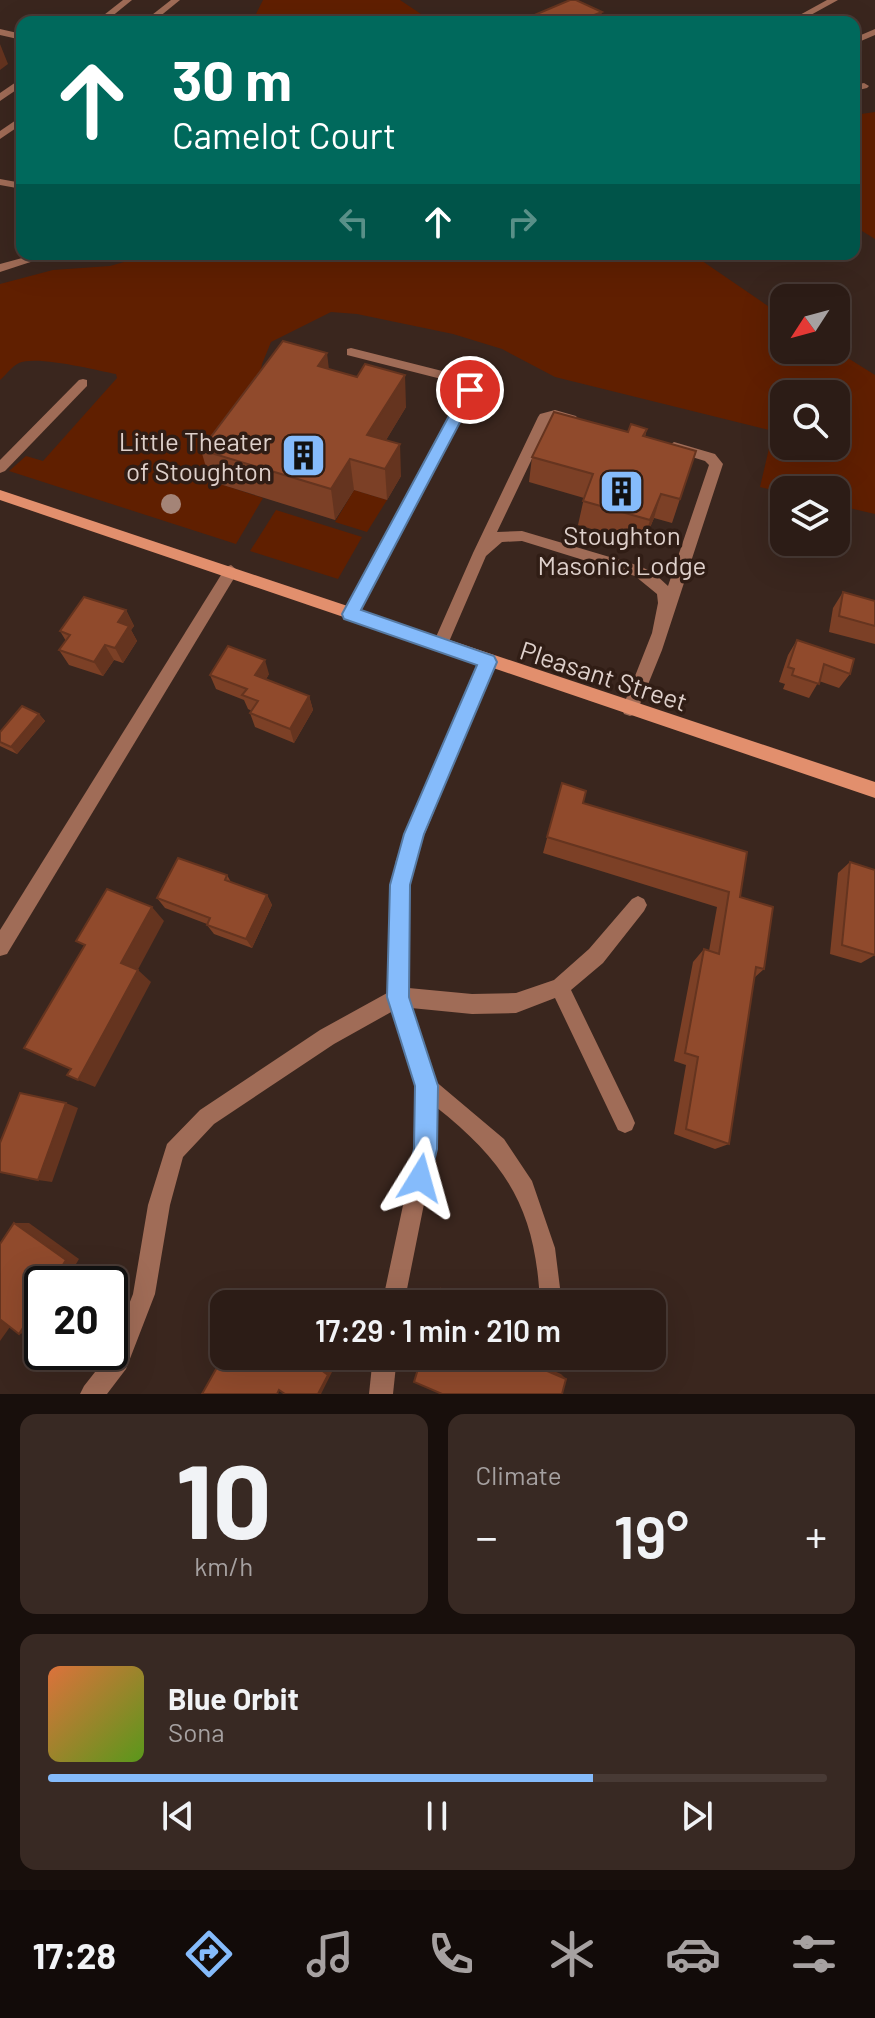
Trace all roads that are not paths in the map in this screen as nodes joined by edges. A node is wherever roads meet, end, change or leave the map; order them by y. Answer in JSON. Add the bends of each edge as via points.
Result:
{"nodes":[{"id":1,"x":128,"y":0,"type":"edge"},
{"id":2,"x":176,"y":0,"type":"edge"},
{"id":3,"x":834,"y":0,"type":"edge"},
{"id":4,"x":107,"y":16,"type":"edge"},
{"id":5,"x":155,"y":16,"type":"edge"},
{"id":6,"x":807,"y":16,"type":"edge"},
{"id":7,"x":16,"y":86,"type":"edge"},
{"id":8,"x":0,"y":98,"type":"edge"},
{"id":9,"x":16,"y":124,"type":"edge"},
{"id":10,"x":0,"y":136,"type":"edge"},
{"id":11,"x":28,"y":260,"type":"edge"},
{"id":12,"x":0,"y":268,"type":"edge"},
{"id":13,"x":351,"y":352,"type":"dead end"},
{"id":14,"x":83,"y":383,"type":"dead end"},
{"id":15,"x":584,"y":422,"type":"edge"},
{"id":16,"x":654,"y":442,"type":"edge"},
{"id":17,"x":0,"y":468,"type":"edge"},
{"id":18,"x":0,"y":495,"type":"edge"},
{"id":19,"x":480,"y":553,"type":"junction"},
{"id":20,"x":231,"y":571,"type":"junction"},
{"id":21,"x":667,"y":611,"type":"junction"},
{"id":22,"x":350,"y":614,"type":"junction"},
{"id":23,"x":440,"y":646,"type":"junction"},
{"id":24,"x":488,"y":662,"type":"junction"},
{"id":25,"x":630,"y":709,"type":"junction"},
{"id":26,"x":875,"y":790,"type":"edge"},
{"id":27,"x":638,"y":905,"type":"dead end"},
{"id":28,"x":0,"y":947,"type":"edge"},
{"id":29,"x":560,"y":987,"type":"junction"},
{"id":30,"x":398,"y":997,"type":"junction"},
{"id":31,"x":426,"y":1086,"type":"junction"},
{"id":32,"x":625,"y":1123,"type":"dead end"},
{"id":33,"x":396,"y":1290,"type":"edge"},
{"id":34,"x":551,"y":1290,"type":"edge"},
{"id":35,"x":384,"y":1370,"type":"edge"},
{"id":36,"x":92,"y":1394,"type":"edge"},
{"id":37,"x":381,"y":1394,"type":"edge"}],
"edges":[{"from":1,"to":4,"type":"street"},
{"from":2,"to":5,"type":"street"},
{"from":3,"to":6,"type":"street"},
{"from":7,"to":8,"type":"street"},
{"from":9,"to":10,"type":"street"},
{"from":11,"to":12,"type":"street"},
{"from":13,"to":22,"type":"street","via":[[466,381],[470,390]]},
{"from":14,"to":17,"type":"street"},
{"from":15,"to":19,"type":"street","via":[[545,417]]},
{"from":16,"to":21,"type":"street","via":[[710,457],[716,464]]},
{"from":18,"to":20,"type":"main road","name":"Pleasant Street"},
{"from":19,"to":21,"type":"street","via":[[499,537],[522,536],[640,572],[664,592]]},
{"from":19,"to":23,"type":"street"},
{"from":20,"to":22,"type":"main road","name":"Pleasant Street"},
{"from":20,"to":28,"type":"street"},
{"from":21,"to":25,"type":"street"},
{"from":22,"to":23,"type":"main road","name":"Pleasant Street"},
{"from":23,"to":24,"type":"main road","name":"Pleasant Street"},
{"from":24,"to":25,"type":"main road","name":"Pleasant Street"},
{"from":24,"to":30,"type":"street","via":[[405,860]]},
{"from":25,"to":26,"type":"main road","name":"Pleasant Street"},
{"from":27,"to":29,"type":"street","via":[[596,956]]},
{"from":29,"to":30,"type":"street","via":[[516,1003]]},
{"from":29,"to":32,"type":"street"},
{"from":30,"to":31,"type":"street"},
{"from":30,"to":36,"type":"street","via":[[261,1079],[207,1117],[174,1151],[144,1294],[118,1361]]},
{"from":31,"to":33,"type":"street","via":[[425,1149]]},
{"from":31,"to":34,"type":"street","via":[[506,1158],[541,1238]]},
{"from":35,"to":37,"type":"street"}]}
